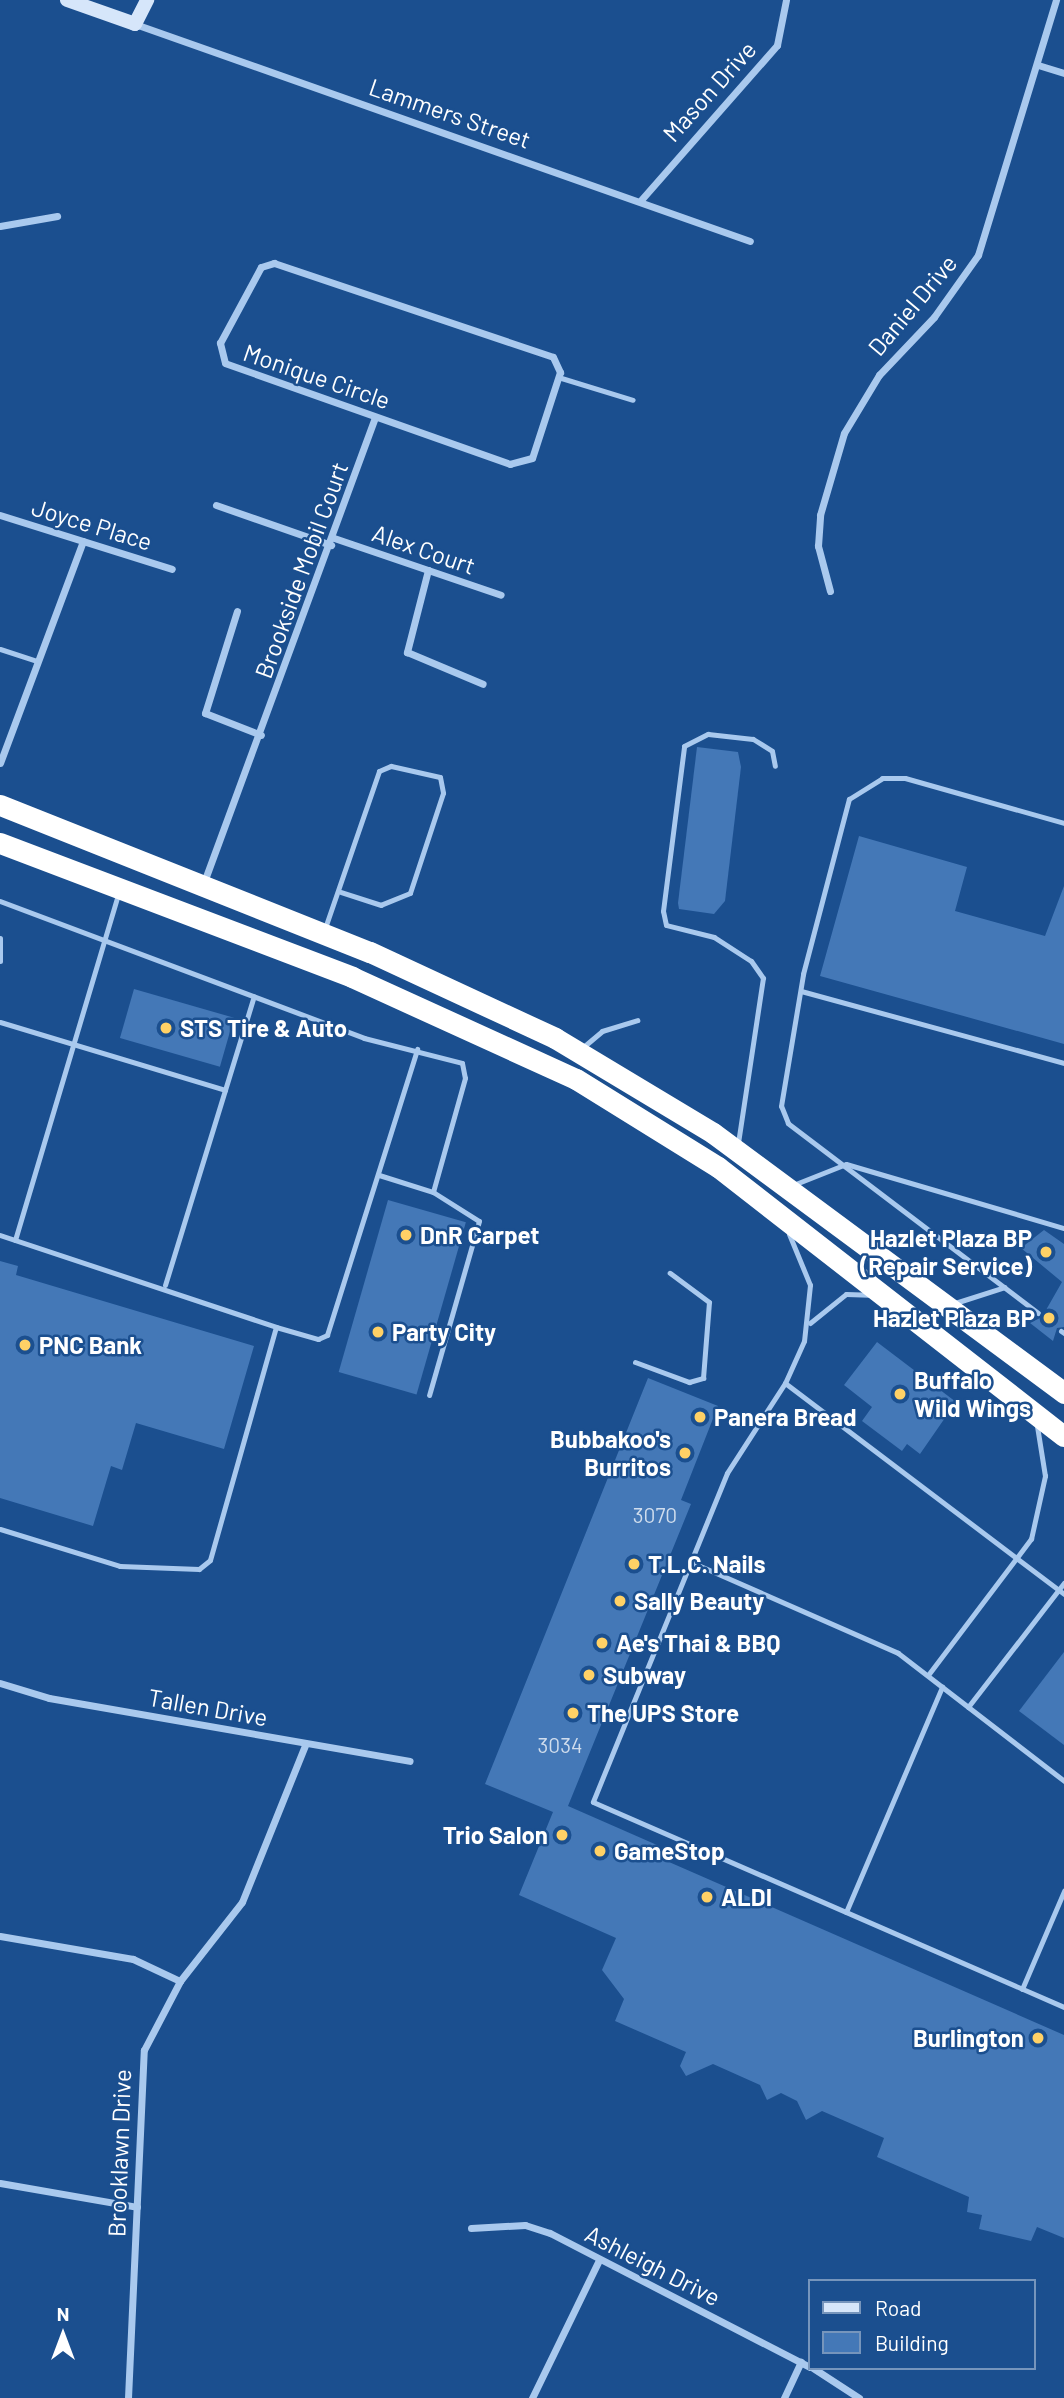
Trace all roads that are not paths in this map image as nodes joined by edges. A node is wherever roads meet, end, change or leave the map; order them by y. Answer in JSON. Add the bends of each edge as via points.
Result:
{"nodes":[{"id":1,"x":67,"y":0,"type":"edge"},
{"id":2,"x":147,"y":0,"type":"edge"},
{"id":3,"x":786,"y":0,"type":"edge"},
{"id":4,"x":1056,"y":0,"type":"edge"},
{"id":5,"x":135,"y":24,"type":"junction"},
{"id":6,"x":1038,"y":65,"type":"junction"},
{"id":7,"x":1064,"y":73,"type":"edge"},
{"id":8,"x":641,"y":200,"type":"junction"},
{"id":9,"x":57,"y":216,"type":"dead end"},
{"id":10,"x":0,"y":226,"type":"edge"},
{"id":11,"x":751,"y":241,"type":"dead end"},
{"id":12,"x":558,"y":377,"type":"junction"},
{"id":13,"x":633,"y":400,"type":"dead end"},
{"id":14,"x":375,"y":417,"type":"junction"},
{"id":15,"x":216,"y":505,"type":"dead end"},
{"id":16,"x":0,"y":516,"type":"edge"},
{"id":17,"x":83,"y":541,"type":"junction"},
{"id":18,"x":333,"y":542,"type":"junction"},
{"id":19,"x":172,"y":569,"type":"dead end"},
{"id":20,"x":428,"y":570,"type":"junction"},
{"id":21,"x":830,"y":591,"type":"dead end"},
{"id":22,"x":501,"y":595,"type":"dead end"},
{"id":23,"x":237,"y":611,"type":"dead end"},
{"id":24,"x":0,"y":649,"type":"edge"},
{"id":25,"x":38,"y":661,"type":"junction"},
{"id":26,"x":483,"y":684,"type":"dead end"},
{"id":27,"x":261,"y":735,"type":"junction"},
{"id":28,"x":9,"y":739,"type":"junction"},
{"id":29,"x":0,"y":742,"type":"edge"},
{"id":30,"x":0,"y":762,"type":"edge"},
{"id":31,"x":775,"y":766,"type":"dead end"},
{"id":32,"x":0,"y":804,"type":"edge"},
{"id":33,"x":1064,"y":823,"type":"edge"},
{"id":34,"x":0,"y":843,"type":"edge"},
{"id":35,"x":201,"y":887,"type":"junction"},
{"id":36,"x":120,"y":889,"type":"junction"},
{"id":37,"x":341,"y":892,"type":"junction"},
{"id":38,"x":0,"y":901,"type":"edge"},
{"id":39,"x":323,"y":934,"type":"junction"},
{"id":40,"x":0,"y":939,"type":"edge"},
{"id":41,"x":102,"y":941,"type":"junction"},
{"id":42,"x":0,"y":961,"type":"edge"},
{"id":43,"x":802,"y":991,"type":"junction"},
{"id":44,"x":254,"y":996,"type":"junction"},
{"id":45,"x":637,"y":1020,"type":"dead end"},
{"id":46,"x":0,"y":1022,"type":"edge"},
{"id":47,"x":74,"y":1042,"type":"junction"},
{"id":48,"x":417,"y":1049,"type":"junction"},
{"id":49,"x":579,"y":1051,"type":"junction"},
{"id":50,"x":1064,"y":1063,"type":"edge"},
{"id":51,"x":225,"y":1090,"type":"junction"},
{"id":52,"x":737,"y":1150,"type":"junction"},
{"id":53,"x":846,"y":1164,"type":"junction"},
{"id":54,"x":379,"y":1175,"type":"junction"},
{"id":55,"x":787,"y":1187,"type":"junction"},
{"id":56,"x":433,"y":1192,"type":"junction"},
{"id":57,"x":766,"y":1203,"type":"junction"},
{"id":58,"x":1064,"y":1228,"type":"edge"},
{"id":59,"x":0,"y":1235,"type":"edge"},
{"id":60,"x":15,"y":1240,"type":"junction"},
{"id":61,"x":670,"y":1273,"type":"dead end"},
{"id":62,"x":165,"y":1285,"type":"junction"},
{"id":63,"x":1005,"y":1287,"type":"junction"},
{"id":64,"x":892,"y":1302,"type":"junction"},
{"id":65,"x":947,"y":1306,"type":"junction"},
{"id":66,"x":1038,"y":1313,"type":"dead end"},
{"id":67,"x":810,"y":1323,"type":"junction"},
{"id":68,"x":275,"y":1326,"type":"junction"},
{"id":69,"x":635,"y":1362,"type":"dead end"},
{"id":70,"x":785,"y":1383,"type":"junction"},
{"id":71,"x":1063,"y":1388,"type":"edge"},
{"id":72,"x":429,"y":1395,"type":"dead end"},
{"id":73,"x":1019,"y":1401,"type":"junction"},
{"id":74,"x":1064,"y":1436,"type":"edge"},
{"id":75,"x":0,"y":1530,"type":"edge"},
{"id":76,"x":1018,"y":1560,"type":"junction"},
{"id":77,"x":691,"y":1562,"type":"junction"},
{"id":78,"x":1064,"y":1583,"type":"edge"},
{"id":79,"x":1061,"y":1592,"type":"edge"},
{"id":80,"x":928,"y":1675,"type":"junction"},
{"id":81,"x":0,"y":1684,"type":"edge"},
{"id":82,"x":942,"y":1687,"type":"junction"},
{"id":83,"x":968,"y":1707,"type":"junction"},
{"id":84,"x":306,"y":1744,"type":"junction"},
{"id":85,"x":410,"y":1761,"type":"dead end"},
{"id":86,"x":1064,"y":1781,"type":"edge"},
{"id":87,"x":1064,"y":1891,"type":"edge"},
{"id":88,"x":846,"y":1912,"type":"junction"},
{"id":89,"x":0,"y":1936,"type":"edge"},
{"id":90,"x":180,"y":1981,"type":"junction"},
{"id":91,"x":1022,"y":1989,"type":"junction"},
{"id":92,"x":1064,"y":2007,"type":"edge"},
{"id":93,"x":0,"y":2183,"type":"edge"},
{"id":94,"x":136,"y":2207,"type":"junction"},
{"id":95,"x":471,"y":2228,"type":"dead end"},
{"id":96,"x":599,"y":2260,"type":"junction"},
{"id":97,"x":802,"y":2362,"type":"junction"},
{"id":98,"x":808,"y":2365,"type":"edge"},
{"id":99,"x":817,"y":2370,"type":"edge"},
{"id":100,"x":128,"y":2398,"type":"edge"},
{"id":101,"x":532,"y":2398,"type":"edge"},
{"id":102,"x":784,"y":2398,"type":"edge"},
{"id":103,"x":859,"y":2398,"type":"edge"}],
"edges":[{"from":1,"to":5,"type":"street"},
{"from":2,"to":5,"type":"street"},
{"from":3,"to":8,"type":"street","name":"Mason Drive","via":[[777,45]]},
{"from":4,"to":6,"type":"street","name":"Daniel Drive"},
{"from":5,"to":8,"type":"street","name":"Lammers Street"},
{"from":6,"to":7,"type":"street"},
{"from":6,"to":21,"type":"street","name":"Daniel Drive","via":[[978,255],[934,317],[879,375],[844,433],[820,515],[818,546]]},
{"from":8,"to":11,"type":"street","name":"Lammers Street"},
{"from":9,"to":10,"type":"street"},
{"from":12,"to":13,"type":"lane"},
{"from":12,"to":14,"type":"street","name":"Monique Circle","via":[[540,440],[527,464],[518,466]]},
{"from":12,"to":14,"type":"street","name":"Monique Circle","via":[[553,357],[274,263],[261,267],[220,343],[225,363]]},
{"from":14,"to":18,"type":"street","name":"Brookside Mobil Court"},
{"from":15,"to":18,"type":"street","name":"Alex Court"},
{"from":16,"to":17,"type":"street","name":"Joyce Place"},
{"from":17,"to":19,"type":"street","name":"Joyce Place"},
{"from":17,"to":25,"type":"street"},
{"from":18,"to":20,"type":"street","name":"Alex Court"},
{"from":18,"to":27,"type":"street","name":"Brookside Mobil Court"},
{"from":20,"to":22,"type":"street","name":"Alex Court"},
{"from":20,"to":26,"type":"street","via":[[407,652]]},
{"from":23,"to":27,"type":"street","via":[[205,713]]},
{"from":24,"to":25,"type":"lane"},
{"from":25,"to":28,"type":"street"},
{"from":27,"to":35,"type":"street","name":"Brookside Mobil Court"},
{"from":28,"to":29,"type":"lane"},
{"from":28,"to":30,"type":"street"},
{"from":31,"to":52,"type":"lane","via":[[772,751],[753,739],[708,734],[684,746],[663,911],[666,925],[714,937],[751,961],[762,978]]},
{"from":32,"to":35,"type":"highway"},
{"from":33,"to":43,"type":"lane","via":[[905,778],[863,787],[841,818]]},
{"from":34,"to":36,"type":"highway"},
{"from":35,"to":39,"type":"highway"},
{"from":36,"to":41,"type":"lane"},
{"from":36,"to":57,"type":"highway","via":[[423,1006],[576,1079],[668,1133]]},
{"from":37,"to":37,"type":"lane","via":[[381,905],[410,893],[443,793],[440,777],[391,766],[379,771],[341,868]]},
{"from":37,"to":39,"type":"lane"},
{"from":38,"to":41,"type":"lane"},
{"from":39,"to":49,"type":"highway","via":[[495,1006]]},
{"from":40,"to":42,"type":"lane"},
{"from":41,"to":44,"type":"lane"},
{"from":41,"to":47,"type":"lane"},
{"from":43,"to":50,"type":"lane"},
{"from":43,"to":53,"type":"lane","via":[[782,1115]]},
{"from":44,"to":48,"type":"lane","via":[[364,1038]]},
{"from":44,"to":51,"type":"lane"},
{"from":45,"to":49,"type":"lane","via":[[603,1031]]},
{"from":46,"to":47,"type":"lane","via":[[55,1043]]},
{"from":47,"to":51,"type":"lane"},
{"from":47,"to":60,"type":"lane"},
{"from":48,"to":54,"type":"lane"},
{"from":48,"to":56,"type":"lane","via":[[452,1056],[463,1063],[465,1078]]},
{"from":49,"to":52,"type":"highway"},
{"from":51,"to":62,"type":"lane"},
{"from":52,"to":55,"type":"highway"},
{"from":53,"to":55,"type":"lane"},
{"from":53,"to":58,"type":"lane"},
{"from":53,"to":63,"type":"lane"},
{"from":54,"to":56,"type":"lane"},
{"from":54,"to":68,"type":"lane","via":[[327,1335],[318,1339]]},
{"from":55,"to":65,"type":"highway"},
{"from":56,"to":72,"type":"lane","via":[[478,1221]]},
{"from":57,"to":64,"type":"highway"},
{"from":57,"to":67,"type":"lane","via":[[804,1262]]},
{"from":59,"to":60,"type":"lane"},
{"from":60,"to":62,"type":"lane"},
{"from":61,"to":69,"type":"lane","via":[[709,1302],[703,1378],[688,1382]]},
{"from":62,"to":68,"type":"lane"},
{"from":63,"to":65,"type":"lane"},
{"from":63,"to":66,"type":"lane"},
{"from":64,"to":67,"type":"lane","via":[[846,1294]]},
{"from":64,"to":73,"type":"highway"},
{"from":65,"to":71,"type":"highway"},
{"from":67,"to":70,"type":"lane"},
{"from":68,"to":75,"type":"lane","via":[[209,1560],[199,1569],[120,1566]]},
{"from":70,"to":76,"type":"lane"},
{"from":70,"to":77,"type":"lane","via":[[734,1458]]},
{"from":73,"to":74,"type":"highway"},
{"from":73,"to":76,"type":"lane","via":[[1041,1432],[1046,1458],[1040,1513]]},
{"from":76,"to":79,"type":"lane"},
{"from":76,"to":80,"type":"lane"},
{"from":77,"to":80,"type":"lane","via":[[894,1651]]},
{"from":77,"to":88,"type":"lane","via":[[593,1802]]},
{"from":78,"to":79,"type":"lane"},
{"from":79,"to":83,"type":"lane"},
{"from":80,"to":82,"type":"lane"},
{"from":81,"to":84,"type":"street","name":"Tallen Drive","via":[[49,1698]]},
{"from":82,"to":83,"type":"lane"},
{"from":82,"to":88,"type":"lane"},
{"from":83,"to":86,"type":"lane"},
{"from":84,"to":85,"type":"street","name":"Tallen Drive"},
{"from":84,"to":90,"type":"street","name":"Brooklawn Drive","via":[[242,1902]]},
{"from":87,"to":91,"type":"lane"},
{"from":88,"to":91,"type":"lane"},
{"from":89,"to":90,"type":"street","via":[[133,1959]]},
{"from":90,"to":94,"type":"street","name":"Brooklawn Drive","via":[[144,2050]]},
{"from":91,"to":92,"type":"lane"},
{"from":93,"to":94,"type":"street"},
{"from":94,"to":100,"type":"street","name":"Brooklawn Drive"},
{"from":95,"to":96,"type":"street","name":"Ashleigh Drive","via":[[525,2225]]},
{"from":96,"to":97,"type":"street","name":"Ashleigh Drive"},
{"from":96,"to":101,"type":"street"},
{"from":97,"to":98,"type":"street","name":"Ashleigh Drive"},
{"from":97,"to":102,"type":"street"},
{"from":99,"to":103,"type":"street","name":"Ashleigh Drive"}]}
